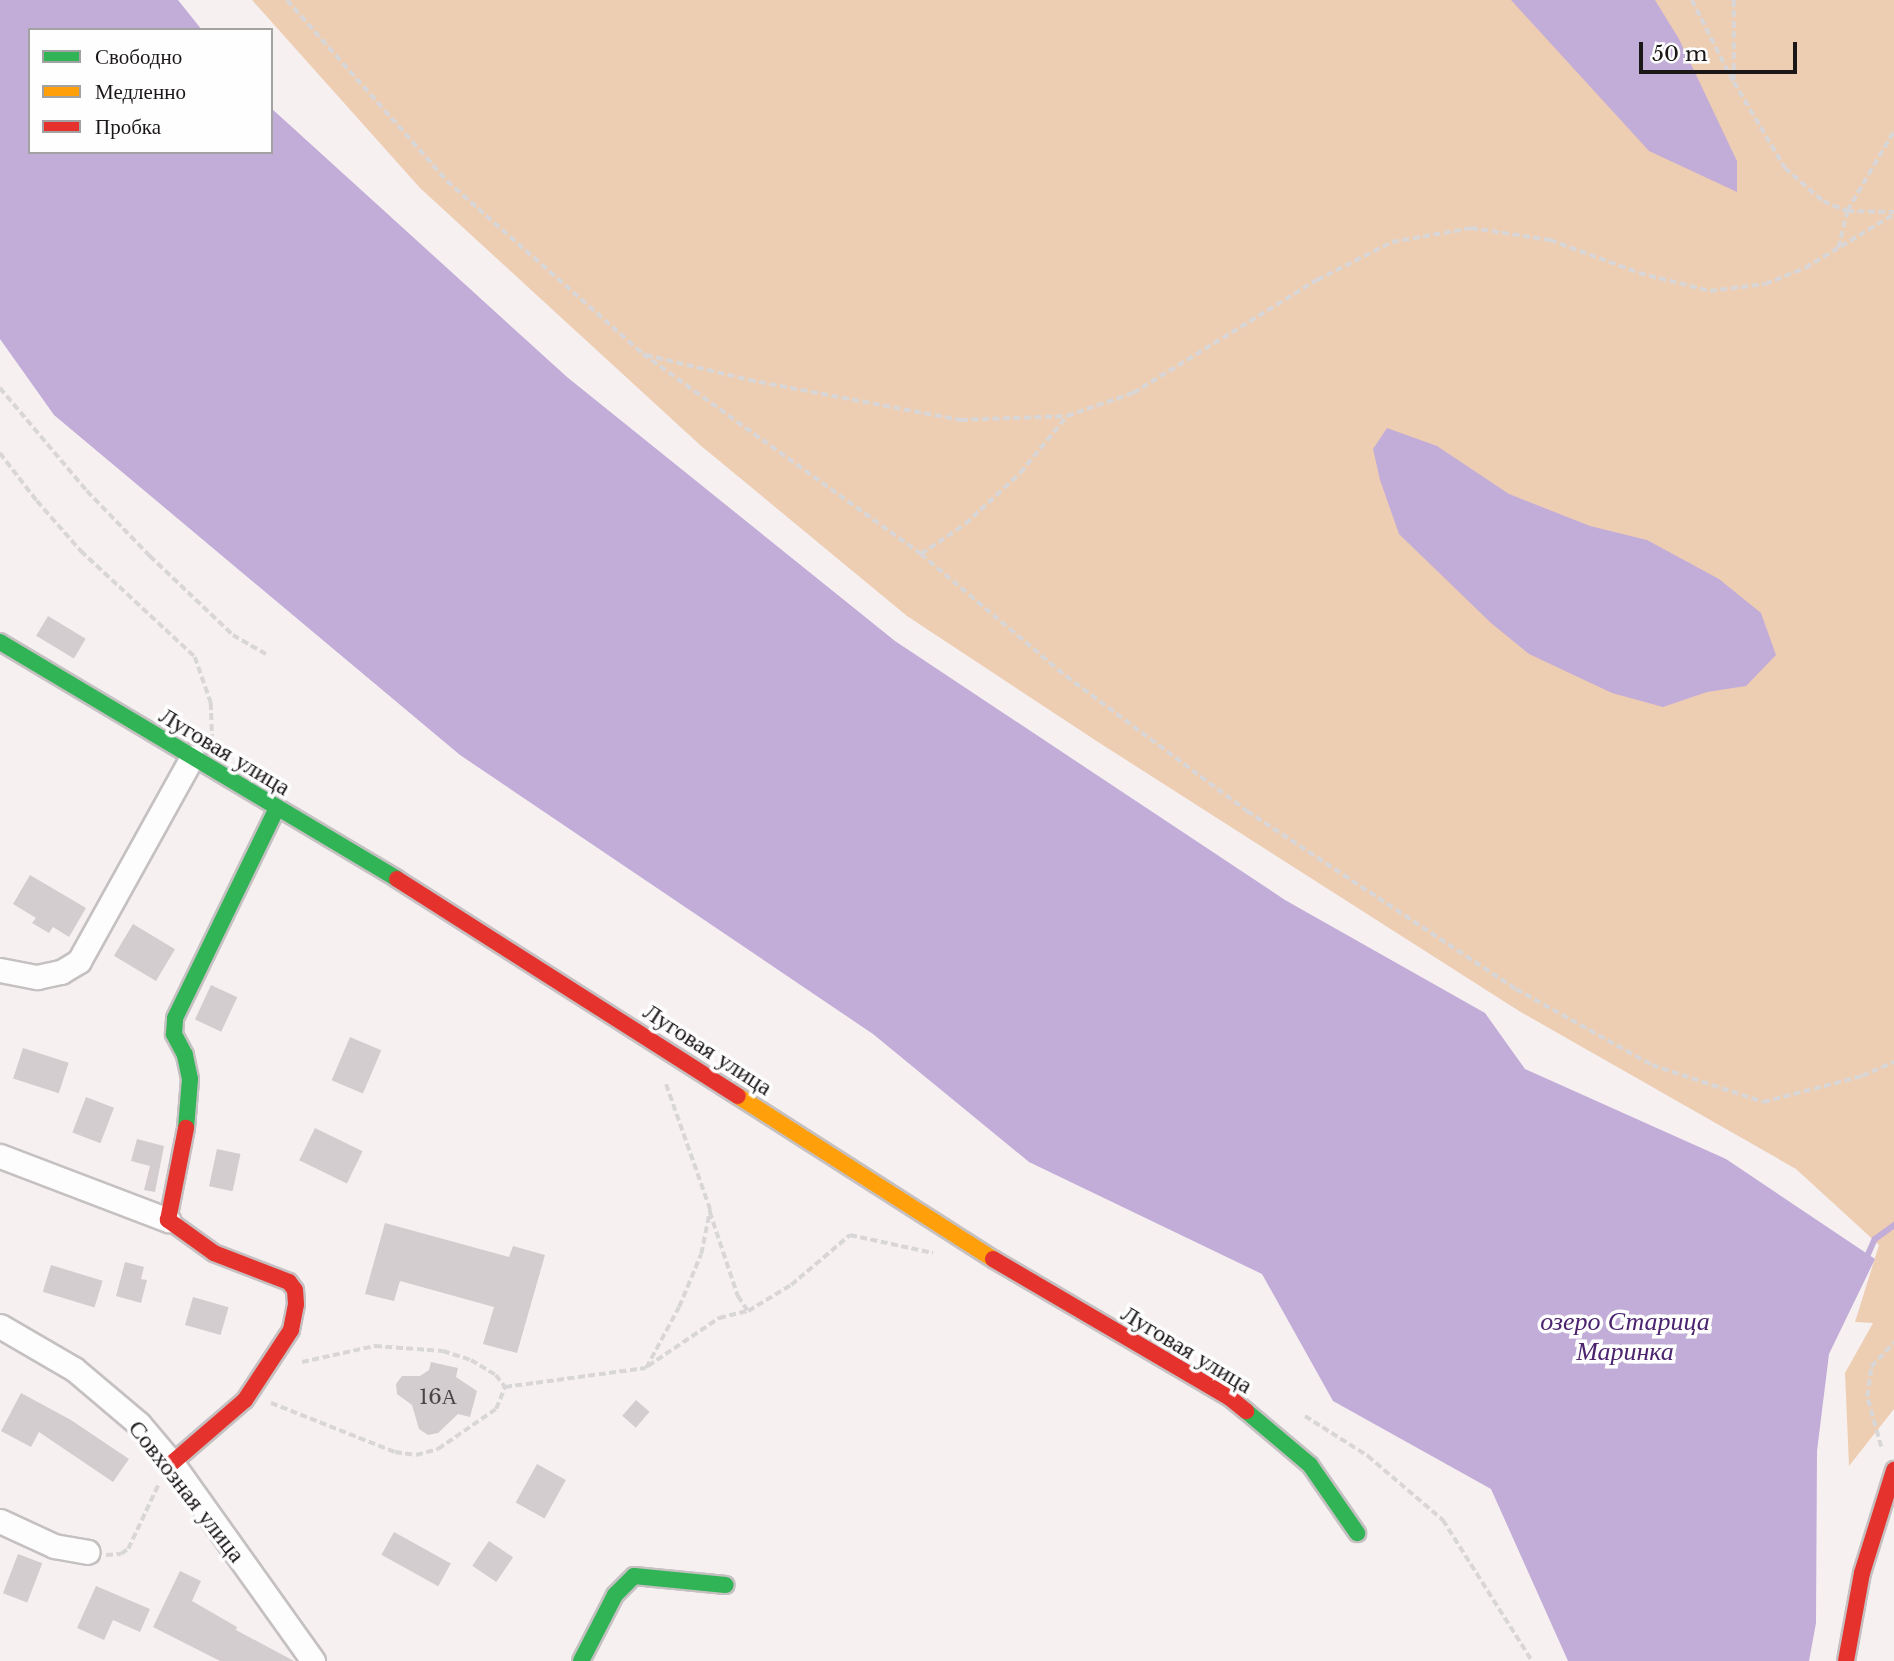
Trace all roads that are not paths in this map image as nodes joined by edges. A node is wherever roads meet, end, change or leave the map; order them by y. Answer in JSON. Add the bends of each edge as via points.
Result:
{"nodes":[{"id":1,"x":0,"y":642,"type":"edge"},
{"id":2,"x":200,"y":763,"type":"junction"},
{"id":3,"x":276,"y":810,"type":"junction"},
{"id":4,"x":0,"y":970,"type":"edge"},
{"id":5,"x":0,"y":1156,"type":"edge"},
{"id":6,"x":168,"y":1220,"type":"junction"},
{"id":7,"x":0,"y":1326,"type":"edge"},
{"id":8,"x":172,"y":1463,"type":"junction"},
{"id":9,"x":1892,"y":1473,"type":"edge"},
{"id":10,"x":0,"y":1521,"type":"edge"},
{"id":11,"x":1357,"y":1533,"type":"dead end"},
{"id":12,"x":87,"y":1552,"type":"road end"},
{"id":13,"x":726,"y":1585,"type":"dead end"},
{"id":14,"x":313,"y":1661,"type":"edge"},
{"id":15,"x":581,"y":1661,"type":"edge"},
{"id":16,"x":1846,"y":1661,"type":"edge"}],
"edges":[{"from":1,"to":2,"type":"street","name":"Луговая улица"},
{"from":2,"to":3,"type":"street","name":"Луговая улица"},
{"from":2,"to":4,"type":"street","via":[[79,961],[61,972],[37,976]]},
{"from":3,"to":6,"type":"street","via":[[175,1018],[174,1034],[190,1079],[190,1106]]},
{"from":3,"to":11,"type":"street","name":"Луговая улица","via":[[440,905],[1035,1286],[1230,1398],[1310,1465]]},
{"from":5,"to":6,"type":"street"},
{"from":6,"to":8,"type":"street","via":[[214,1252],[289,1282],[295,1290],[291,1330],[245,1400]]},
{"from":7,"to":8,"type":"street","name":"Совхозная улица","via":[[74,1369],[139,1424]]},
{"from":8,"to":14,"type":"street","name":"Совхозная улица"},
{"from":9,"to":16,"type":"street","via":[[1862,1573]]},
{"from":10,"to":12,"type":"street","via":[[54,1546]]},
{"from":13,"to":15,"type":"street","via":[[634,1576],[615,1595]]}]}
